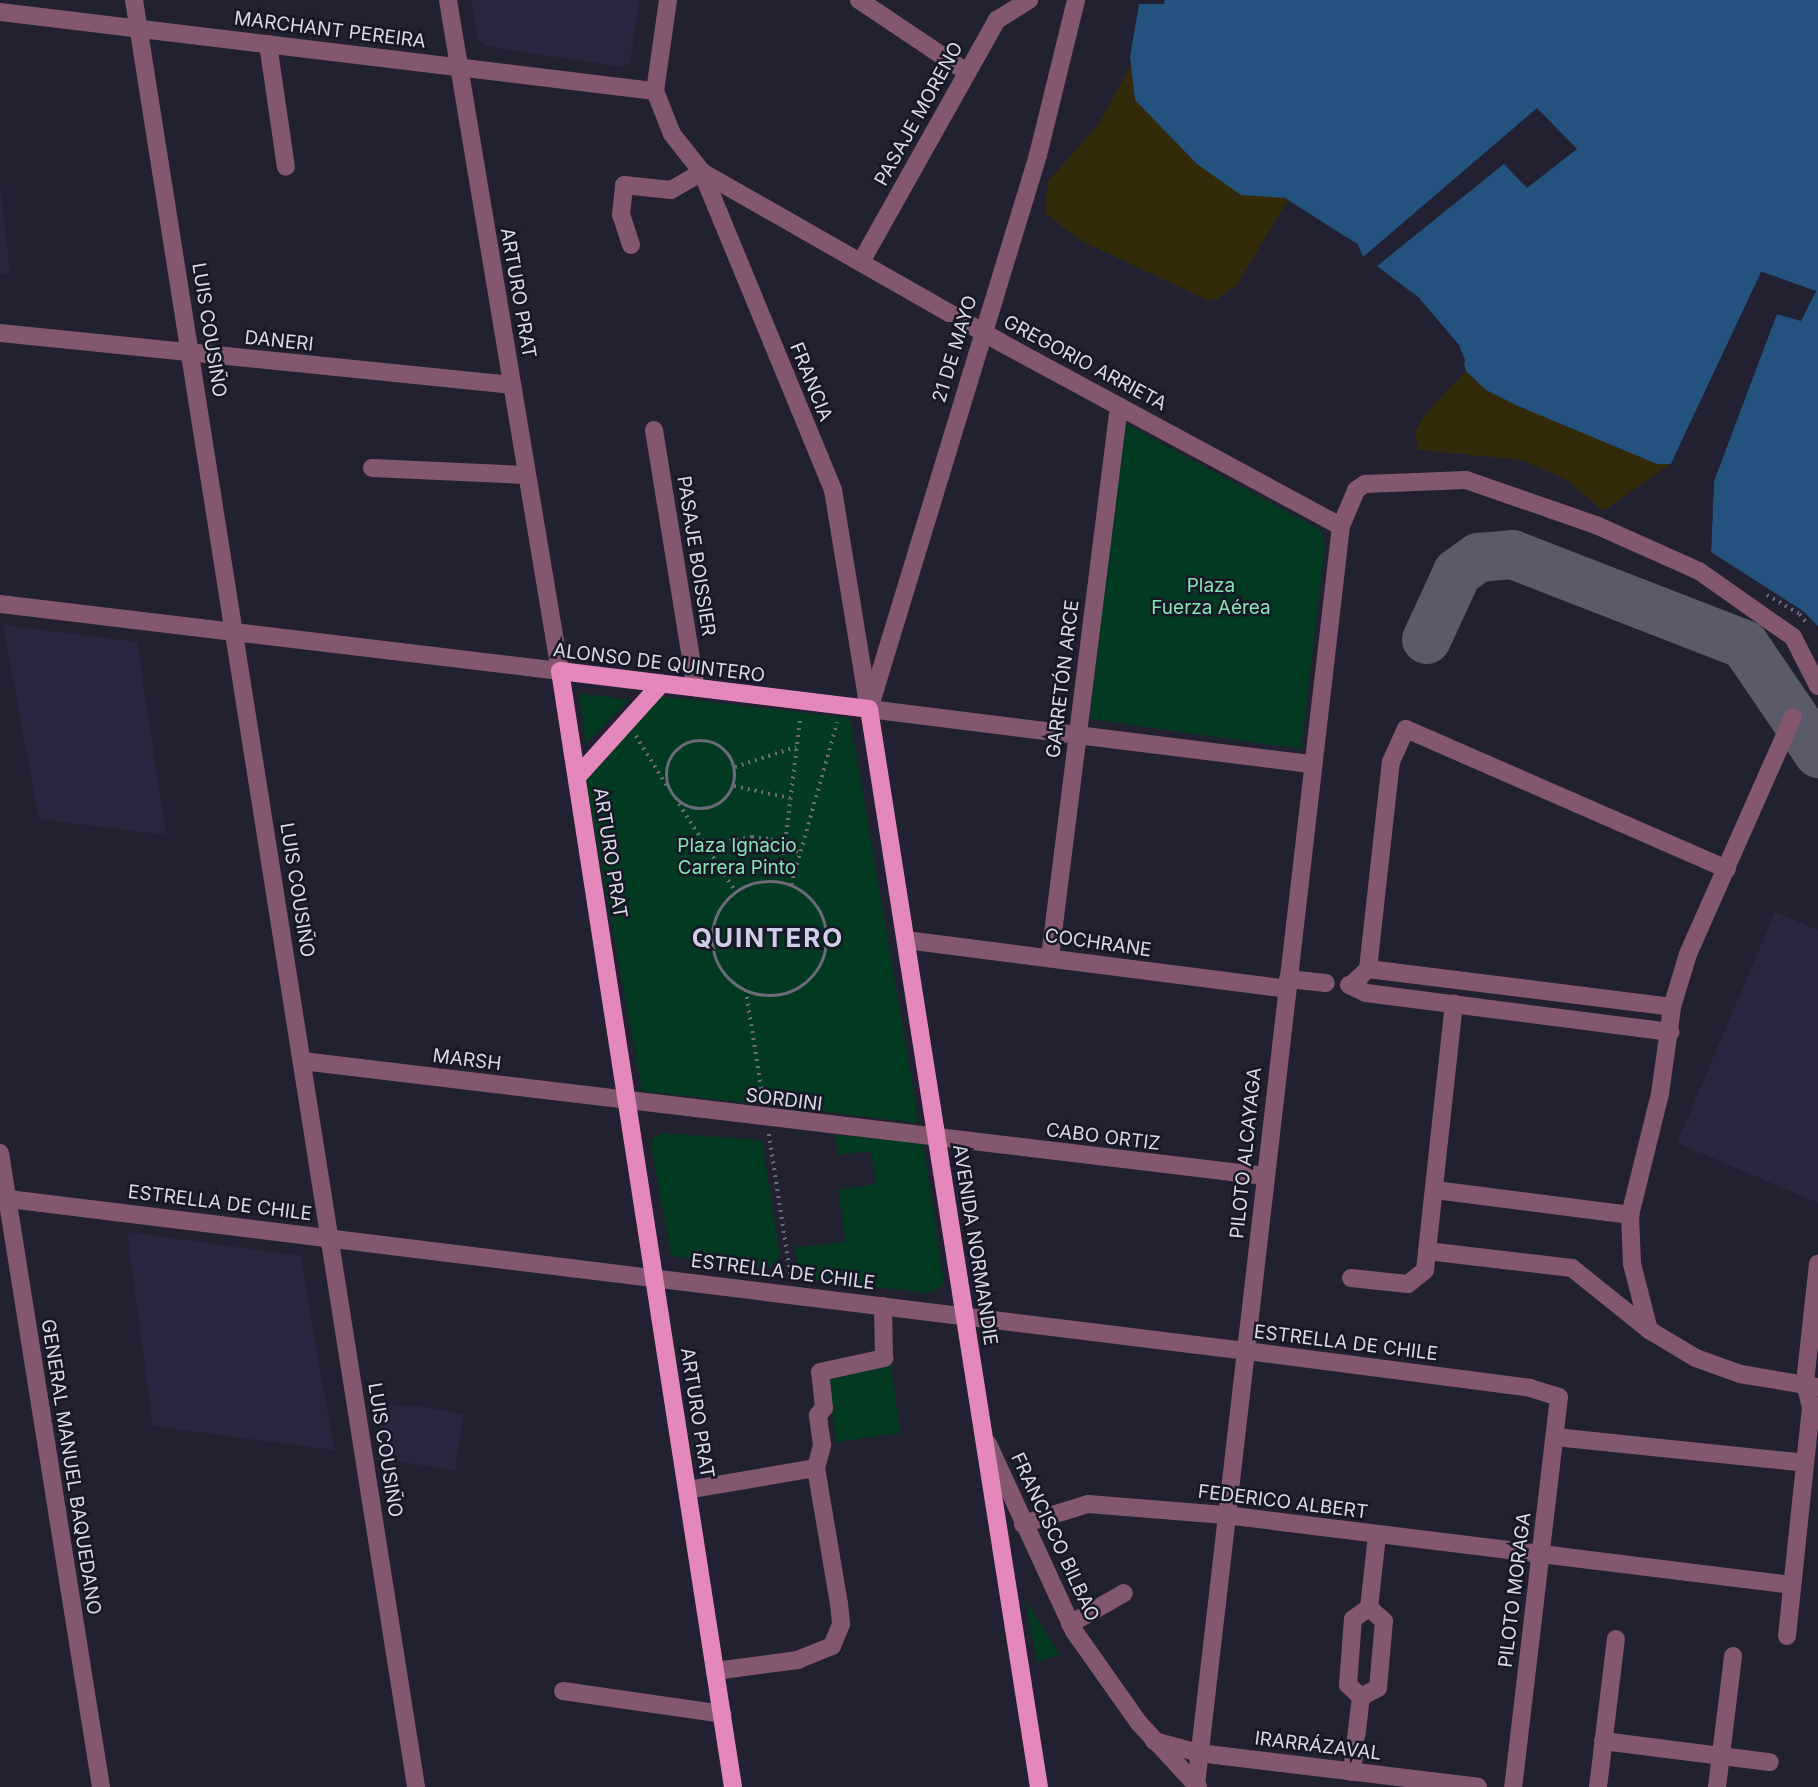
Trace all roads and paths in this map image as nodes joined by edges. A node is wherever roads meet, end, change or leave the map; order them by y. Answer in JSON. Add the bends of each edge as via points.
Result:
{"nodes":[{"id":1,"x":134,"y":0,"type":"edge"},
{"id":2,"x":448,"y":0,"type":"edge"},
{"id":3,"x":668,"y":0,"type":"edge"},
{"id":4,"x":859,"y":0,"type":"edge"},
{"id":5,"x":1029,"y":0,"type":"edge"},
{"id":6,"x":1076,"y":0,"type":"edge"},
{"id":7,"x":0,"y":12,"type":"edge"},
{"id":8,"x":139,"y":28,"type":"junction"},
{"id":9,"x":268,"y":44,"type":"junction"},
{"id":10,"x":458,"y":67,"type":"junction"},
{"id":11,"x":965,"y":71,"type":"junction"},
{"id":12,"x":655,"y":91,"type":"junction"},
{"id":13,"x":286,"y":167,"type":"dead end"},
{"id":14,"x":702,"y":172,"type":"junction"},
{"id":15,"x":631,"y":245,"type":"dead end"},
{"id":16,"x":861,"y":262,"type":"junction"},
{"id":17,"x":983,"y":331,"type":"junction"},
{"id":18,"x":0,"y":333,"type":"edge"},
{"id":19,"x":191,"y":353,"type":"junction"},
{"id":20,"x":512,"y":385,"type":"junction"},
{"id":21,"x":1119,"y":405,"type":"junction"},
{"id":22,"x":654,"y":430,"type":"dead end"},
{"id":23,"x":372,"y":468,"type":"dead end"},
{"id":24,"x":527,"y":475,"type":"junction"},
{"id":25,"x":1341,"y":526,"type":"junction"},
{"id":26,"x":0,"y":604,"type":"edge"},
{"id":27,"x":235,"y":633,"type":"junction"},
{"id":28,"x":561,"y":671,"type":"junction"},
{"id":29,"x":661,"y":684,"type":"junction"},
{"id":30,"x":1818,"y":686,"type":"edge"},
{"id":31,"x":696,"y":688,"type":"junction"},
{"id":32,"x":802,"y":701,"type":"junction"},
{"id":33,"x":841,"y":706,"type":"junction"},
{"id":34,"x":869,"y":709,"type":"junction"},
{"id":35,"x":1793,"y":717,"type":"dead end"},
{"id":36,"x":627,"y":723,"type":"junction"},
{"id":37,"x":1077,"y":734,"type":"junction"},
{"id":38,"x":797,"y":747,"type":"junction"},
{"id":39,"x":1313,"y":764,"type":"junction"},
{"id":40,"x":735,"y":767,"type":"junction"},
{"id":41,"x":577,"y":778,"type":"junction"},
{"id":42,"x":734,"y":786,"type":"junction"},
{"id":43,"x":790,"y":798,"type":"junction"},
{"id":44,"x":676,"y":799,"type":"junction"},
{"id":45,"x":785,"y":844,"type":"junction"},
{"id":46,"x":709,"y":845,"type":"junction"},
{"id":47,"x":801,"y":853,"type":"junction"},
{"id":48,"x":1727,"y":869,"type":"junction"},
{"id":49,"x":780,"y":884,"type":"junction"},
{"id":50,"x":791,"y":885,"type":"junction"},
{"id":51,"x":736,"y":893,"type":"junction"},
{"id":52,"x":905,"y":940,"type":"junction"},
{"id":53,"x":1050,"y":957,"type":"junction"},
{"id":54,"x":1368,"y":969,"type":"junction"},
{"id":55,"x":1326,"y":983,"type":"dead end"},
{"id":56,"x":1287,"y":984,"type":"junction"},
{"id":57,"x":746,"y":990,"type":"junction"},
{"id":58,"x":1454,"y":1004,"type":"junction"},
{"id":59,"x":1672,"y":1007,"type":"junction"},
{"id":60,"x":1671,"y":1032,"type":"junction"},
{"id":61,"x":302,"y":1061,"type":"junction"},
{"id":62,"x":627,"y":1100,"type":"junction"},
{"id":63,"x":767,"y":1119,"type":"junction"},
{"id":64,"x":937,"y":1139,"type":"junction"},
{"id":65,"x":0,"y":1153,"type":"edge"},
{"id":66,"x":1265,"y":1176,"type":"junction"},
{"id":67,"x":1435,"y":1190,"type":"junction"},
{"id":68,"x":4,"y":1198,"type":"edge"},
{"id":69,"x":1630,"y":1215,"type":"junction"},
{"id":70,"x":330,"y":1237,"type":"junction"},
{"id":71,"x":1427,"y":1251,"type":"junction"},
{"id":72,"x":1818,"y":1264,"type":"edge"},
{"id":73,"x":654,"y":1276,"type":"junction"},
{"id":74,"x":1351,"y":1278,"type":"dead end"},
{"id":75,"x":793,"y":1294,"type":"junction"},
{"id":76,"x":883,"y":1306,"type":"junction"},
{"id":77,"x":965,"y":1317,"type":"junction"},
{"id":78,"x":1650,"y":1330,"type":"junction"},
{"id":79,"x":1245,"y":1351,"type":"junction"},
{"id":80,"x":1811,"y":1385,"type":"edge"},
{"id":81,"x":1559,"y":1397,"type":"joint"},
{"id":82,"x":983,"y":1433,"type":"junction"},
{"id":83,"x":1555,"y":1437,"type":"junction"},
{"id":84,"x":1805,"y":1463,"type":"junction"},
{"id":85,"x":816,"y":1468,"type":"junction"},
{"id":86,"x":687,"y":1490,"type":"junction"},
{"id":87,"x":1224,"y":1515,"type":"junction"},
{"id":88,"x":1023,"y":1524,"type":"junction"},
{"id":89,"x":1377,"y":1535,"type":"junction"},
{"id":90,"x":1540,"y":1554,"type":"junction"},
{"id":91,"x":1792,"y":1585,"type":"junction"},
{"id":92,"x":1124,"y":1593,"type":"dead end"},
{"id":93,"x":1369,"y":1608,"type":"junction"},
{"id":94,"x":1070,"y":1624,"type":"junction"},
{"id":95,"x":1787,"y":1636,"type":"dead end"},
{"id":96,"x":1616,"y":1639,"type":"dead end"},
{"id":97,"x":1733,"y":1656,"type":"dead end"},
{"id":98,"x":715,"y":1671,"type":"junction"},
{"id":99,"x":563,"y":1691,"type":"dead end"},
{"id":100,"x":1361,"y":1697,"type":"junction"},
{"id":101,"x":722,"y":1714,"type":"junction"},
{"id":102,"x":1154,"y":1741,"type":"junction"},
{"id":103,"x":1603,"y":1741,"type":"junction"},
{"id":104,"x":1199,"y":1753,"type":"junction"},
{"id":105,"x":1721,"y":1755,"type":"junction"},
{"id":106,"x":1770,"y":1762,"type":"dead end"},
{"id":107,"x":1352,"y":1772,"type":"junction"},
{"id":108,"x":1197,"y":1786,"type":"edge"},
{"id":109,"x":101,"y":1787,"type":"edge"},
{"id":110,"x":416,"y":1787,"type":"edge"},
{"id":111,"x":733,"y":1787,"type":"edge"},
{"id":112,"x":1039,"y":1787,"type":"edge"},
{"id":113,"x":1478,"y":1787,"type":"edge"},
{"id":114,"x":1513,"y":1787,"type":"edge"},
{"id":115,"x":1598,"y":1787,"type":"edge"},
{"id":116,"x":1717,"y":1787,"type":"edge"}],
"edges":[{"from":1,"to":8,"type":"street","name":"LUIS COUSIÑO"},
{"from":2,"to":10,"type":"street","name":"ARTURO PRAT"},
{"from":3,"to":12,"type":"street"},
{"from":4,"to":11,"type":"street"},
{"from":5,"to":11,"type":"street","name":"PASAJE MORENO","via":[[997,20]]},
{"from":6,"to":17,"type":"street","name":"21 DE MAYO","via":[[1038,155]]},
{"from":7,"to":8,"type":"street","name":"MARCHANT PEREIRA"},
{"from":8,"to":9,"type":"street","name":"MARCHANT PEREIRA"},
{"from":8,"to":19,"type":"street","name":"LUIS COUSIÑO"},
{"from":9,"to":10,"type":"street","name":"MARCHANT PEREIRA"},
{"from":9,"to":13,"type":"street"},
{"from":10,"to":12,"type":"street","name":"MARCHANT PEREIRA"},
{"from":10,"to":20,"type":"street","name":"ARTURO PRAT"},
{"from":11,"to":16,"type":"street","name":"PASAJE MORENO"},
{"from":12,"to":14,"type":"street","name":"FRANCIA","via":[[672,134]]},
{"from":14,"to":15,"type":"street","via":[[671,190],[624,185],[621,215]]},
{"from":14,"to":16,"type":"street","name":"GREGORIO ARRIETA"},
{"from":14,"to":34,"type":"street","name":"FRANCIA","via":[[833,489]]},
{"from":16,"to":17,"type":"street","name":"GREGORIO ARRIETA"},
{"from":17,"to":21,"type":"street","name":"GREGORIO ARRIETA"},
{"from":17,"to":34,"type":"street","name":"21 DE MAYO"},
{"from":18,"to":19,"type":"street","name":"DANERI"},
{"from":19,"to":20,"type":"street","name":"DANERI"},
{"from":19,"to":27,"type":"street","name":"LUIS COUSIÑO"},
{"from":20,"to":24,"type":"street","name":"ARTURO PRAT"},
{"from":21,"to":25,"type":"street","name":"GREGORIO ARRIETA"},
{"from":21,"to":37,"type":"street","name":"GARRETÓN ARCE"},
{"from":22,"to":31,"type":"street","name":"PASAJE BOISSIER"},
{"from":23,"to":24,"type":"street"},
{"from":24,"to":28,"type":"street","name":"ARTURO PRAT"},
{"from":25,"to":30,"type":"street","name":"PILOTO ALCAYAGA","via":[[1356,489],[1365,484],[1466,480],[1596,526],[1699,570],[1793,637]]},
{"from":25,"to":39,"type":"street","name":"PILOTO ALCAYAGA"},
{"from":26,"to":27,"type":"street","name":"ALONSO DE QUINTERO"},
{"from":27,"to":28,"type":"street","name":"ALONSO DE QUINTERO"},
{"from":27,"to":61,"type":"street","name":"LUIS COUSIÑO"},
{"from":28,"to":29,"type":"main road","name":"ALONSO DE QUINTERO"},
{"from":28,"to":41,"type":"main road","name":"ARTURO PRAT"},
{"from":29,"to":31,"type":"main road","name":"ALONSO DE QUINTERO"},
{"from":29,"to":36,"type":"main road"},
{"from":31,"to":32,"type":"main road","name":"ALONSO DE QUINTERO"},
{"from":32,"to":33,"type":"main road","name":"ALONSO DE QUINTERO"},
{"from":32,"to":38,"type":"path"},
{"from":33,"to":34,"type":"main road","name":"ALONSO DE QUINTERO"},
{"from":33,"to":47,"type":"path"},
{"from":34,"to":37,"type":"street","name":"ALONSO DE QUINTERO"},
{"from":34,"to":52,"type":"main road","name":"AVENIDA NORMANDIE"},
{"from":35,"to":48,"type":"street"},
{"from":36,"to":41,"type":"main road"},
{"from":36,"to":44,"type":"path"},
{"from":37,"to":39,"type":"street","name":"ALONSO DE QUINTERO"},
{"from":37,"to":53,"type":"street","name":"GARRETÓN ARCE"},
{"from":38,"to":40,"type":"path"},
{"from":38,"to":43,"type":"path"},
{"from":39,"to":56,"type":"street","name":"PILOTO ALCAYAGA"},
{"from":40,"to":42,"type":"path"},
{"from":40,"to":44,"type":"path","via":[[728,753],[711,742],[694,741],[678,749],[666,776]]},
{"from":41,"to":62,"type":"main road","name":"ARTURO PRAT"},
{"from":42,"to":43,"type":"path"},
{"from":42,"to":44,"type":"path","via":[[725,800],[712,808],[697,810]]},
{"from":43,"to":45,"type":"path"},
{"from":44,"to":46,"type":"path"},
{"from":45,"to":46,"type":"path","via":[[752,837]]},
{"from":45,"to":47,"type":"path"},
{"from":45,"to":49,"type":"path"},
{"from":46,"to":51,"type":"path"},
{"from":47,"to":50,"type":"path"},
{"from":48,"to":54,"type":"street","via":[[1406,729],[1391,762]]},
{"from":48,"to":59,"type":"street","via":[[1688,954]]},
{"from":49,"to":50,"type":"path"},
{"from":49,"to":51,"type":"path","via":[[754,884]]},
{"from":50,"to":57,"type":"path","via":[[808,896],[826,926],[823,962],[810,981],[793,992],[758,995]]},
{"from":51,"to":57,"type":"path","via":[[714,926],[713,946],[723,972]]},
{"from":52,"to":53,"type":"street","name":"COCHRANE"},
{"from":52,"to":64,"type":"main road","name":"AVENIDA NORMANDIE"},
{"from":53,"to":56,"type":"street","name":"COCHRANE"},
{"from":54,"to":58,"type":"street","via":[[1350,985],[1366,993]]},
{"from":54,"to":59,"type":"street"},
{"from":55,"to":56,"type":"street","name":"COCHRANE"},
{"from":56,"to":66,"type":"street","name":"PILOTO ALCAYAGA"},
{"from":57,"to":63,"type":"path"},
{"from":58,"to":60,"type":"street"},
{"from":58,"to":67,"type":"street"},
{"from":59,"to":60,"type":"street"},
{"from":60,"to":69,"type":"street"},
{"from":61,"to":62,"type":"street","name":"MARSH"},
{"from":61,"to":70,"type":"street","name":"LUIS COUSIÑO"},
{"from":62,"to":63,"type":"street","name":"SORDINI"},
{"from":62,"to":73,"type":"main road","name":"ARTURO PRAT"},
{"from":63,"to":64,"type":"street","name":"SORDINI"},
{"from":63,"to":75,"type":"path"},
{"from":64,"to":66,"type":"street","name":"CABO ORTIZ"},
{"from":64,"to":77,"type":"main road","name":"AVENIDA NORMANDIE"},
{"from":65,"to":68,"type":"street","name":"GENERAL MANUEL BAQUEDANO"},
{"from":66,"to":79,"type":"street","name":"PILOTO ALCAYAGA"},
{"from":67,"to":69,"type":"street"},
{"from":67,"to":71,"type":"street"},
{"from":68,"to":70,"type":"street","name":"ESTRELLA DE CHILE"},
{"from":68,"to":109,"type":"street","name":"GENERAL MANUEL BAQUEDANO"},
{"from":69,"to":78,"type":"street","via":[[1632,1264]]},
{"from":70,"to":73,"type":"street","name":"ESTRELLA DE CHILE"},
{"from":70,"to":110,"type":"street","name":"LUIS COUSIÑO"},
{"from":71,"to":74,"type":"street","via":[[1425,1270],[1408,1284]]},
{"from":71,"to":78,"type":"street","via":[[1572,1268]]},
{"from":72,"to":80,"type":"street"},
{"from":73,"to":75,"type":"street","name":"ESTRELLA DE CHILE"},
{"from":73,"to":86,"type":"main road","name":"ARTURO PRAT"},
{"from":75,"to":76,"type":"street","name":"ESTRELLA DE CHILE"},
{"from":76,"to":77,"type":"street","name":"ESTRELLA DE CHILE"},
{"from":76,"to":85,"type":"street","via":[[884,1358],[820,1372],[824,1408],[818,1415],[822,1446]]},
{"from":77,"to":79,"type":"street","name":"ESTRELLA DE CHILE"},
{"from":77,"to":82,"type":"main road","name":"AVENIDA NORMANDIE"},
{"from":78,"to":80,"type":"street","via":[[1696,1358],[1740,1374]]},
{"from":79,"to":81,"type":"street","name":"ESTRELLA DE CHILE","via":[[1530,1388]]},
{"from":79,"to":87,"type":"street","name":"PILOTO ALCAYAGA"},
{"from":80,"to":84,"type":"street"},
{"from":81,"to":83,"type":"street","name":"PILOTO MORAGA"},
{"from":82,"to":88,"type":"street","name":"FRANCISCO BILBAO"},
{"from":82,"to":112,"type":"main road","name":"AVENIDA NORMANDIE"},
{"from":83,"to":84,"type":"street"},
{"from":83,"to":90,"type":"street","name":"PILOTO MORAGA"},
{"from":84,"to":91,"type":"street"},
{"from":85,"to":86,"type":"street"},
{"from":85,"to":98,"type":"street","via":[[839,1604],[839,1636],[831,1646],[798,1660]]},
{"from":86,"to":98,"type":"main road","name":"ARTURO PRAT"},
{"from":87,"to":88,"type":"street","name":"FEDERICO ALBERT","via":[[1088,1504]]},
{"from":87,"to":89,"type":"street","name":"FEDERICO ALBERT"},
{"from":87,"to":104,"type":"street","name":"PILOTO ALCAYAGA"},
{"from":88,"to":94,"type":"street","name":"FRANCISCO BILBAO"},
{"from":89,"to":90,"type":"street","name":"FEDERICO ALBERT"},
{"from":89,"to":93,"type":"street"},
{"from":90,"to":91,"type":"street","name":"FEDERICO ALBERT"},
{"from":90,"to":114,"type":"street","name":"PILOTO MORAGA"},
{"from":91,"to":95,"type":"street"},
{"from":92,"to":94,"type":"street"},
{"from":93,"to":100,"type":"street","via":[[1353,1619],[1348,1685]]},
{"from":93,"to":100,"type":"street","via":[[1384,1621],[1378,1688]]},
{"from":94,"to":102,"type":"street","name":"FRANCISCO BILBAO"},
{"from":96,"to":103,"type":"street"},
{"from":97,"to":105,"type":"street"},
{"from":98,"to":101,"type":"main road","name":"ARTURO PRAT"},
{"from":99,"to":101,"type":"street"},
{"from":100,"to":107,"type":"street"},
{"from":101,"to":111,"type":"main road","name":"ARTURO PRAT"},
{"from":102,"to":104,"type":"street","name":"IRARRÁZAVAL"},
{"from":102,"to":108,"type":"street","name":"FRANCISCO BILBAO"},
{"from":103,"to":105,"type":"street"},
{"from":103,"to":115,"type":"street"},
{"from":104,"to":107,"type":"street","name":"IRARRÁZAVAL"},
{"from":104,"to":108,"type":"street","name":"PILOTO ALCAYAGA"},
{"from":105,"to":106,"type":"street"},
{"from":105,"to":116,"type":"street"},
{"from":107,"to":113,"type":"street","name":"IRARRÁZAVAL"}]}
